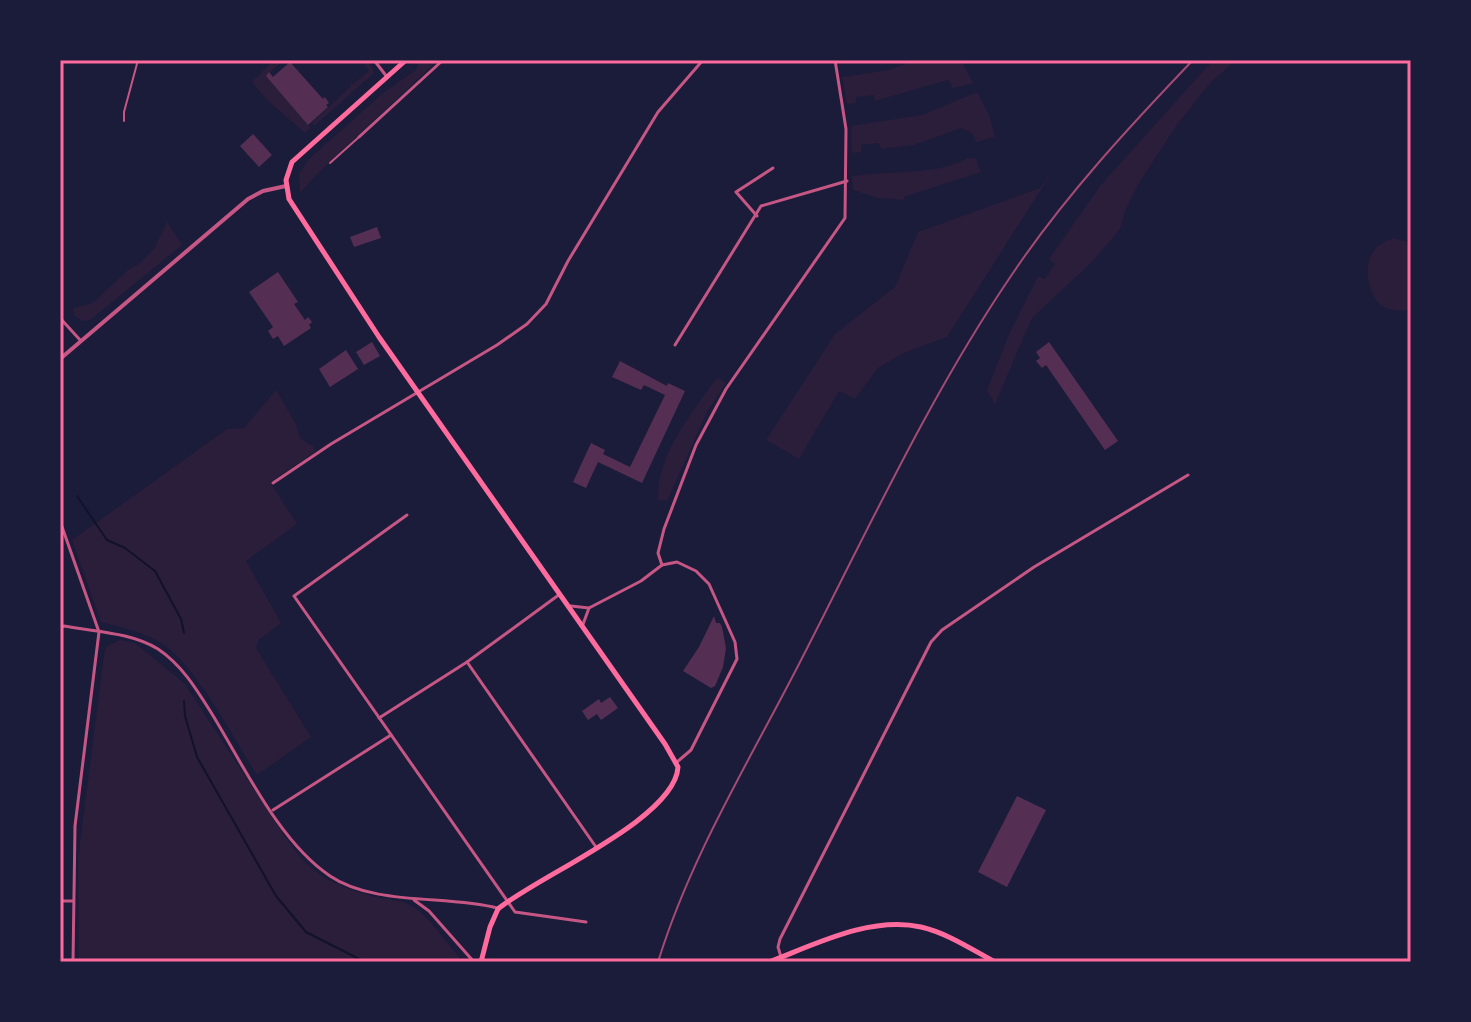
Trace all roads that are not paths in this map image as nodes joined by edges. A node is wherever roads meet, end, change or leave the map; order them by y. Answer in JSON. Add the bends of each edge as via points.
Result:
{"nodes":[{"id":1,"x":138,"y":60,"type":"edge"},
{"id":2,"x":374,"y":60,"type":"edge"},
{"id":3,"x":406,"y":60,"type":"edge"},
{"id":4,"x":443,"y":60,"type":"edge"},
{"id":5,"x":703,"y":60,"type":"edge"},
{"id":6,"x":835,"y":60,"type":"edge"},
{"id":7,"x":387,"y":77,"type":"junction"},
{"id":8,"x":124,"y":121,"type":"dead end"},
{"id":9,"x":359,"y":137,"type":"joint"},
{"id":10,"x":330,"y":163,"type":"dead end"},
{"id":11,"x":773,"y":168,"type":"dead end"},
{"id":12,"x":847,"y":181,"type":"junction"},
{"id":13,"x":286,"y":186,"type":"junction"},
{"id":14,"x":757,"y":216,"type":"junction"},
{"id":15,"x":60,"y":318,"type":"edge"},
{"id":16,"x":81,"y":341,"type":"junction"},
{"id":17,"x":675,"y":345,"type":"dead end"},
{"id":18,"x":60,"y":359,"type":"edge"},
{"id":19,"x":421,"y":393,"type":"junction"},
{"id":20,"x":1188,"y":475,"type":"dead end"},
{"id":21,"x":273,"y":483,"type":"dead end"},
{"id":22,"x":407,"y":515,"type":"dead end"},
{"id":23,"x":60,"y":521,"type":"edge"},
{"id":24,"x":662,"y":565,"type":"junction"},
{"id":25,"x":560,"y":594,"type":"junction"},
{"id":26,"x":568,"y":605,"type":"junction"},
{"id":27,"x":589,"y":608,"type":"junction"},
{"id":28,"x":61,"y":626,"type":"edge"},
{"id":29,"x":582,"y":627,"type":"junction"},
{"id":30,"x":99,"y":632,"type":"junction"},
{"id":31,"x":467,"y":662,"type":"junction"},
{"id":32,"x":379,"y":718,"type":"junction"},
{"id":33,"x":391,"y":735,"type":"junction"},
{"id":34,"x":677,"y":762,"type":"junction"},
{"id":35,"x":272,"y":811,"type":"junction"},
{"id":36,"x":596,"y":847,"type":"junction"},
{"id":37,"x":410,"y":898,"type":"junction"},
{"id":38,"x":60,"y":901,"type":"edge"},
{"id":39,"x":73,"y":901,"type":"junction"},
{"id":40,"x":508,"y":901,"type":"junction"},
{"id":41,"x":498,"y":909,"type":"junction"},
{"id":42,"x":586,"y":922,"type":"dead end"},
{"id":43,"x":781,"y":957,"type":"junction"},
{"id":44,"x":73,"y":962,"type":"edge"},
{"id":45,"x":474,"y":962,"type":"edge"},
{"id":46,"x":481,"y":962,"type":"edge"},
{"id":47,"x":769,"y":962,"type":"edge"},
{"id":48,"x":995,"y":962,"type":"edge"}],
"edges":[{"from":1,"to":8,"type":"lane"},
{"from":2,"to":7,"type":"street"},
{"from":3,"to":7,"type":"main road"},
{"from":4,"to":9,"type":"street"},
{"from":5,"to":19,"type":"street","via":[[658,112],[546,304],[527,324]]},
{"from":6,"to":12,"type":"street","via":[[844,107]]},
{"from":7,"to":13,"type":"main road","via":[[292,162]]},
{"from":9,"to":10,"type":"lane"},
{"from":11,"to":14,"type":"street","via":[[736,192]]},
{"from":12,"to":14,"type":"street","via":[[761,206]]},
{"from":12,"to":24,"type":"street","via":[[845,218],[726,389],[696,445],[664,529],[658,553]]},
{"from":13,"to":16,"type":"street","via":[[248,199]]},
{"from":13,"to":19,"type":"main road","via":[[299,216]]},
{"from":14,"to":17,"type":"street"},
{"from":15,"to":16,"type":"street"},
{"from":16,"to":18,"type":"street"},
{"from":19,"to":21,"type":"street"},
{"from":19,"to":25,"type":"main road"},
{"from":20,"to":43,"type":"street","via":[[1034,567],[931,642],[780,939]]},
{"from":22,"to":32,"type":"street","via":[[294,596]]},
{"from":23,"to":30,"type":"street"},
{"from":24,"to":27,"type":"street"},
{"from":24,"to":34,"type":"street","via":[[677,562],[709,584],[737,654],[711,716],[691,750]]},
{"from":25,"to":26,"type":"main road"},
{"from":25,"to":31,"type":"street"},
{"from":26,"to":27,"type":"street"},
{"from":26,"to":29,"type":"main road"},
{"from":27,"to":29,"type":"street"},
{"from":28,"to":30,"type":"street"},
{"from":29,"to":34,"type":"main road"},
{"from":30,"to":35,"type":"street","via":[[124,634],[158,649],[189,678]]},
{"from":30,"to":39,"type":"street","via":[[75,826]]},
{"from":31,"to":32,"type":"street"},
{"from":31,"to":36,"type":"street"},
{"from":32,"to":33,"type":"street"},
{"from":33,"to":35,"type":"street"},
{"from":33,"to":40,"type":"street"},
{"from":34,"to":36,"type":"main road","via":[[677,777],[659,805]]},
{"from":35,"to":37,"type":"street","via":[[289,836],[332,878]]},
{"from":36,"to":40,"type":"main road"},
{"from":37,"to":41,"type":"street"},
{"from":37,"to":45,"type":"street","via":[[429,911]]},
{"from":38,"to":39,"type":"street"},
{"from":39,"to":44,"type":"street"},
{"from":40,"to":41,"type":"main road"},
{"from":40,"to":42,"type":"street","via":[[524,915]]},
{"from":41,"to":46,"type":"main road"},
{"from":43,"to":47,"type":"main road"},
{"from":43,"to":48,"type":"main road","via":[[867,928],[900,925],[940,934]]}]}
